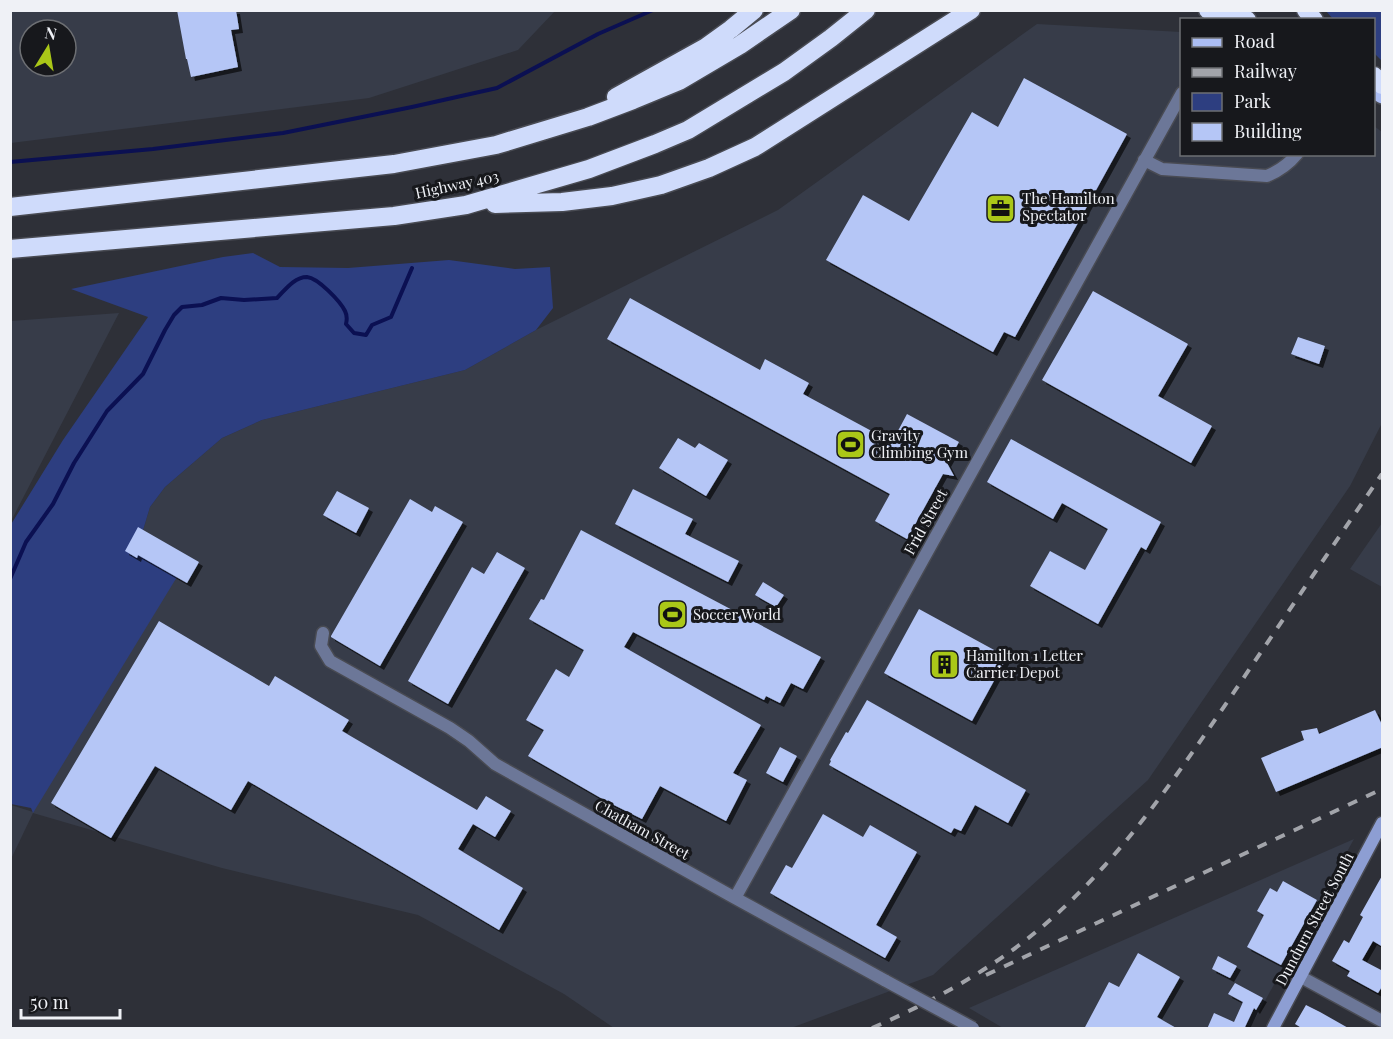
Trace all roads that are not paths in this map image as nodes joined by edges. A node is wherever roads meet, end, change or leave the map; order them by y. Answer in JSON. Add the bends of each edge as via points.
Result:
{"nodes":[{"id":1,"x":754,"y":10,"type":"edge"},
{"id":2,"x":791,"y":10,"type":"edge"},
{"id":3,"x":866,"y":10,"type":"edge"},
{"id":4,"x":971,"y":10,"type":"edge"},
{"id":5,"x":1208,"y":10,"type":"edge"},
{"id":6,"x":1240,"y":18,"type":"edge"},
{"id":7,"x":1180,"y":97,"type":"edge"},
{"id":8,"x":588,"y":117,"type":"junction"},
{"id":9,"x":1295,"y":156,"type":"edge"},
{"id":10,"x":1144,"y":160,"type":"junction"},
{"id":11,"x":466,"y":205,"type":"junction"},
{"id":12,"x":10,"y":207,"type":"edge"},
{"id":13,"x":10,"y":249,"type":"edge"},
{"id":14,"x":323,"y":633,"type":"dead end"},
{"id":15,"x":1383,"y":823,"type":"edge"},
{"id":16,"x":735,"y":898,"type":"junction"},
{"id":17,"x":1301,"y":977,"type":"junction"},
{"id":18,"x":1383,"y":1021,"type":"edge"},
{"id":19,"x":973,"y":1029,"type":"edge"},
{"id":20,"x":1273,"y":1029,"type":"edge"}],
"edges":[{"from":1,"to":8,"type":"highway","via":[[706,47]]},
{"from":2,"to":8,"type":"highway","name":"Highway 403","via":[[679,81]]},
{"from":3,"to":11,"type":"highway","name":"Highway 403","via":[[784,72],[688,130],[589,169]]},
{"from":4,"to":11,"type":"highway","via":[[755,147],[709,168],[661,185],[612,196]]},
{"from":5,"to":6,"type":"highway"},
{"from":7,"to":10,"type":"street","name":"Frid Street"},
{"from":8,"to":12,"type":"highway","name":"Highway 403","via":[[496,145],[394,164]]},
{"from":9,"to":10,"type":"street","via":[[1288,165],[1266,176],[1162,169]]},
{"from":10,"to":16,"type":"street","name":"Frid Street"},
{"from":11,"to":13,"type":"highway","name":"Highway 403","via":[[394,216]]},
{"from":14,"to":16,"type":"street","name":"Chatham Street","via":[[321,646],[330,661],[450,728],[500,766]]},
{"from":15,"to":17,"type":"main road","name":"Dundurn Street South"},
{"from":16,"to":19,"type":"street","name":"Chatham Street","bridge":true},
{"from":17,"to":18,"type":"street"},
{"from":17,"to":20,"type":"main road","name":"Dundurn Street South"}]}
